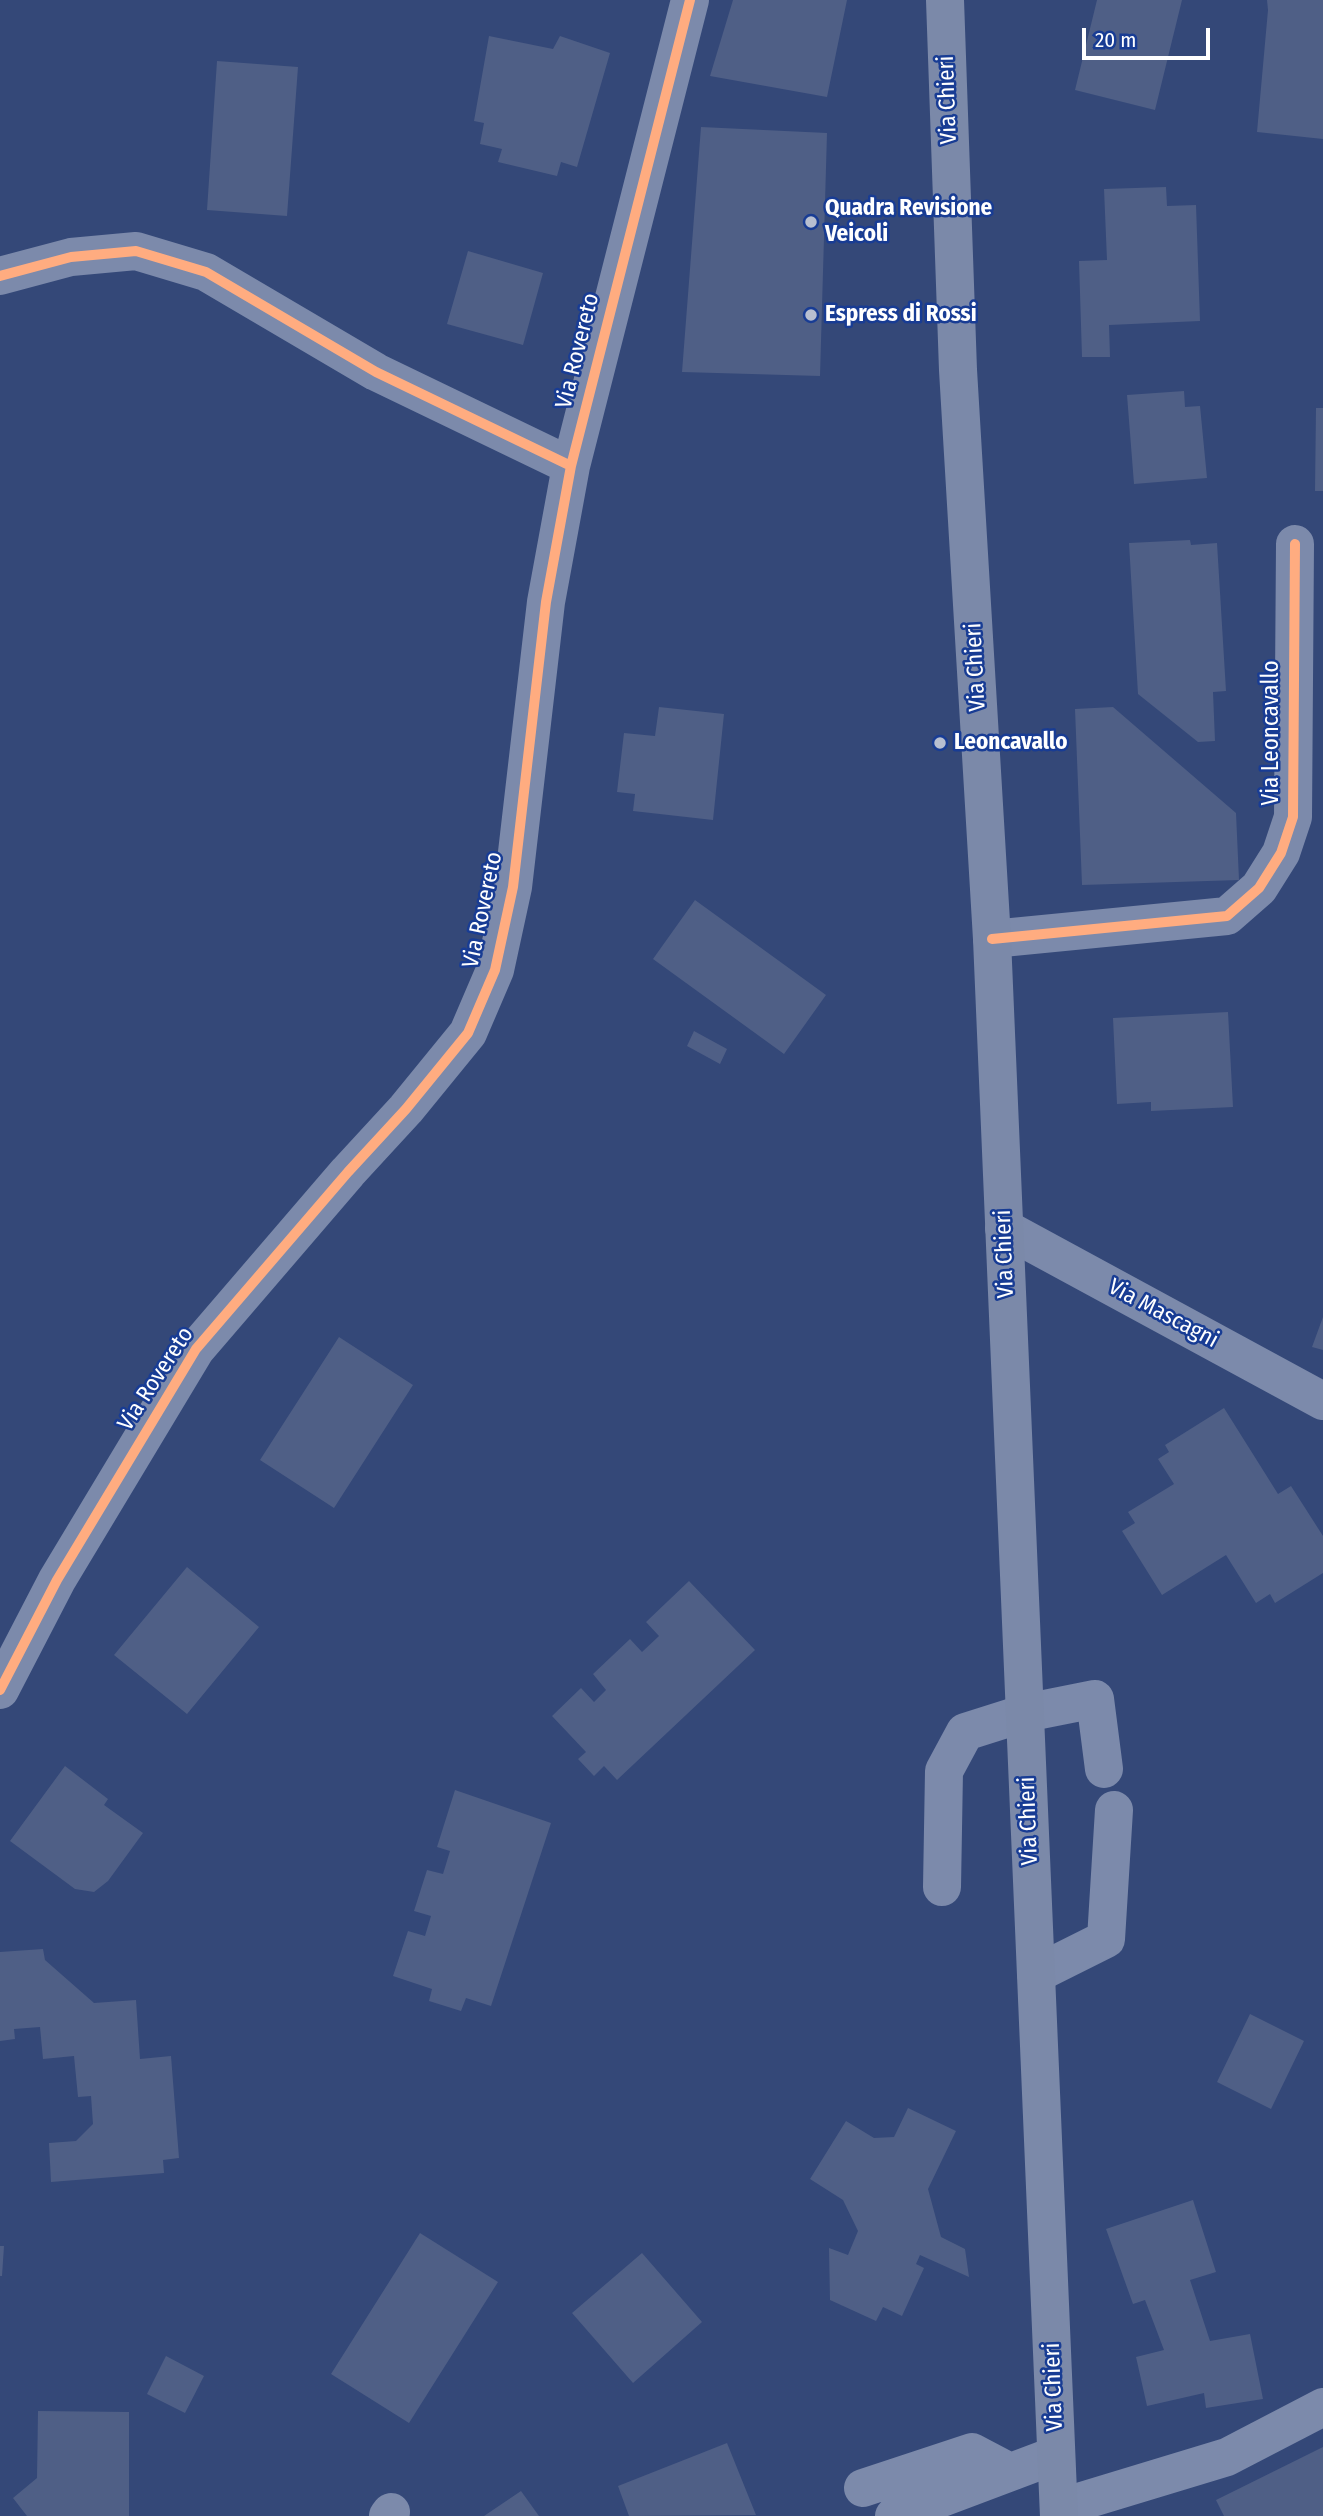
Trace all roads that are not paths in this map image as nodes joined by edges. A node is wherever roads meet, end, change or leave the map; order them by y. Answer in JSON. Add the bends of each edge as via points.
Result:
{"nodes":[{"id":1,"x":690,"y":0,"type":"edge"},
{"id":2,"x":945,"y":0,"type":"edge"},
{"id":3,"x":0,"y":276,"type":"edge"},
{"id":4,"x":570,"y":466,"type":"junction"},
{"id":5,"x":1295,"y":544,"type":"dead end"},
{"id":6,"x":992,"y":939,"type":"junction"},
{"id":7,"x":1004,"y":1228,"type":"junction"},
{"id":8,"x":1323,"y":1401,"type":"edge"},
{"id":9,"x":0,"y":1690,"type":"edge"},
{"id":10,"x":1025,"y":1713,"type":"junction"},
{"id":11,"x":1104,"y":1769,"type":"dead end"},
{"id":12,"x":1114,"y":1810,"type":"dead end"},
{"id":13,"x":942,"y":1886,"type":"dead end"},
{"id":14,"x":1036,"y":1974,"type":"junction"},
{"id":15,"x":1323,"y":2407,"type":"edge"},
{"id":16,"x":1056,"y":2455,"type":"junction"},
{"id":17,"x":1010,"y":2472,"type":"junction"},
{"id":18,"x":863,"y":2488,"type":"dead end"},
{"id":19,"x":1059,"y":2512,"type":"edge"},
{"id":20,"x":894,"y":2516,"type":"edge"}],
"edges":[{"from":1,"to":4,"type":"street","name":"Via Rovereto"},
{"from":2,"to":6,"type":"main road","name":"Via Chieri","via":[[958,370]]},
{"from":3,"to":4,"type":"street","via":[[71,257],[136,251],[206,272],[376,372]]},
{"from":4,"to":9,"type":"street","name":"Via Rovereto","via":[[546,602],[513,887],[495,970],[468,1033],[195,1349],[57,1580]]},
{"from":5,"to":6,"type":"street","name":"Via Leoncavallo","via":[[1293,817],[1281,853],[1259,888],[1227,916]]},
{"from":6,"to":7,"type":"main road","name":"Via Chieri"},
{"from":7,"to":8,"type":"street","name":"Via Mascagni"},
{"from":7,"to":10,"type":"main road","name":"Via Chieri"},
{"from":10,"to":11,"type":"street","via":[[1095,1699]]},
{"from":10,"to":13,"type":"street","via":[[965,1732],[944,1771]]},
{"from":10,"to":14,"type":"main road","name":"Via Chieri"},
{"from":12,"to":14,"type":"street","via":[[1106,1939]]},
{"from":14,"to":16,"type":"main road","name":"Via Chieri"},
{"from":15,"to":19,"type":"street","name":"Via Chieri","via":[[1227,2457]]},
{"from":16,"to":17,"type":"street"},
{"from":16,"to":19,"type":"main road","name":"Via Chieri"},
{"from":17,"to":18,"type":"street","via":[[972,2452]]},
{"from":17,"to":20,"type":"street"}]}
